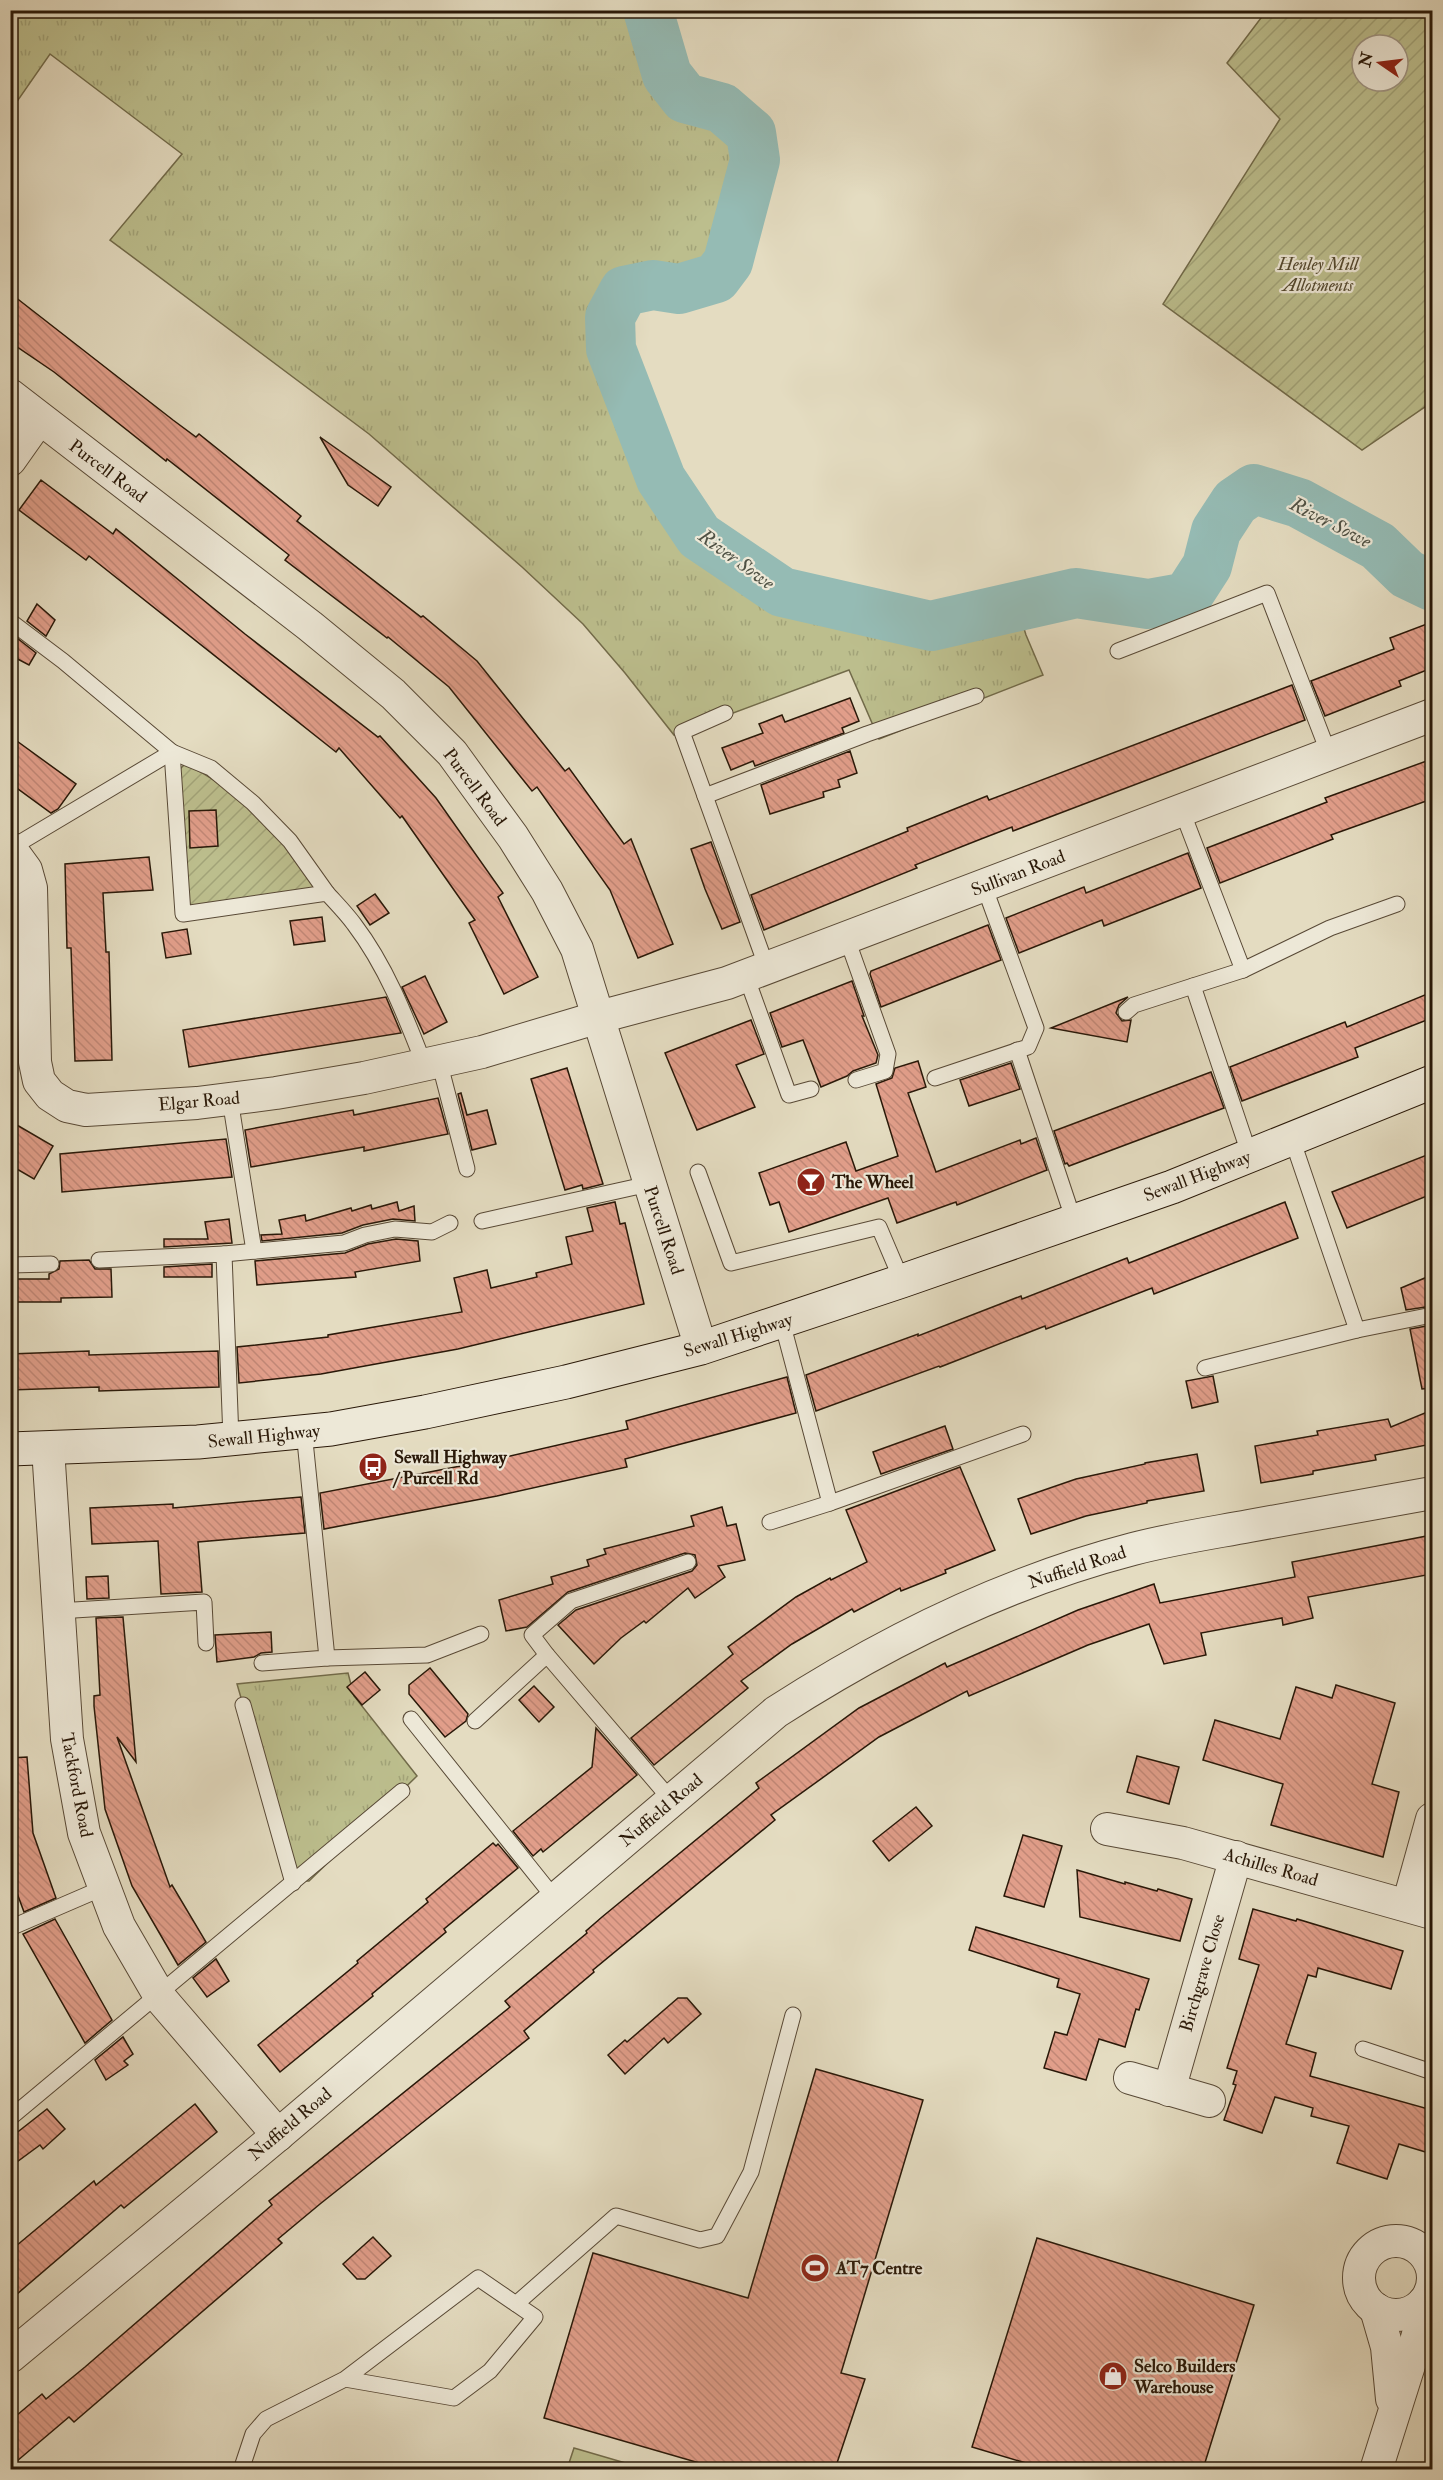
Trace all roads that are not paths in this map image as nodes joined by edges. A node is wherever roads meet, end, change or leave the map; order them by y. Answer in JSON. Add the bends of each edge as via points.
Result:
{"nodes":[{"id":1,"x":10,"y":395,"type":"edge"},
{"id":2,"x":39,"y":418,"type":"junction"},
{"id":3,"x":10,"y":460,"type":"edge"},
{"id":4,"x":10,"y":621,"type":"edge"},
{"id":5,"x":1118,"y":651,"type":"dead end"},
{"id":6,"x":976,"y":696,"type":"dead end"},
{"id":7,"x":725,"y":712,"type":"dead end"},
{"id":8,"x":1432,"y":715,"type":"edge"},
{"id":9,"x":172,"y":752,"type":"junction"},
{"id":10,"x":1329,"y":754,"type":"junction"},
{"id":11,"x":705,"y":796,"type":"junction"},
{"id":12,"x":1182,"y":811,"type":"junction"},
{"id":13,"x":10,"y":848,"type":"edge"},
{"id":14,"x":984,"y":886,"type":"junction"},
{"id":15,"x":327,"y":893,"type":"junction"},
{"id":16,"x":1397,"y":904,"type":"dead end"},
{"id":17,"x":847,"y":939,"type":"junction"},
{"id":18,"x":1243,"y":970,"type":"junction"},
{"id":19,"x":757,"y":972,"type":"junction"},
{"id":20,"x":1193,"y":986,"type":"junction"},
{"id":21,"x":1126,"y":1012,"type":"dead end"},
{"id":22,"x":599,"y":1017,"type":"junction"},
{"id":23,"x":1017,"y":1050,"type":"junction"},
{"id":24,"x":432,"y":1063,"type":"junction"},
{"id":25,"x":935,"y":1078,"type":"dead end"},
{"id":26,"x":856,"y":1080,"type":"dead end"},
{"id":27,"x":1432,"y":1082,"type":"edge"},
{"id":28,"x":812,"y":1089,"type":"dead end"},
{"id":29,"x":230,"y":1099,"type":"junction"},
{"id":30,"x":1292,"y":1139,"type":"junction"},
{"id":31,"x":1250,"y":1156,"type":"junction"},
{"id":32,"x":467,"y":1169,"type":"dead end"},
{"id":33,"x":698,"y":1172,"type":"dead end"},
{"id":34,"x":649,"y":1184,"type":"junction"},
{"id":35,"x":482,"y":1221,"type":"dead end"},
{"id":36,"x":1074,"y":1221,"type":"junction"},
{"id":37,"x":450,"y":1222,"type":"dead end"},
{"id":38,"x":254,"y":1251,"type":"junction"},
{"id":39,"x":224,"y":1254,"type":"junction"},
{"id":40,"x":99,"y":1260,"type":"dead end"},
{"id":41,"x":51,"y":1264,"type":"dead end"},
{"id":42,"x":10,"y":1265,"type":"edge"},
{"id":43,"x":902,"y":1281,"type":"junction"},
{"id":44,"x":1432,"y":1316,"type":"edge"},
{"id":45,"x":782,"y":1322,"type":"junction"},
{"id":46,"x":1357,"y":1330,"type":"junction"},
{"id":47,"x":701,"y":1347,"type":"junction"},
{"id":48,"x":1204,"y":1368,"type":"dead end"},
{"id":49,"x":304,"y":1431,"type":"junction"},
{"id":50,"x":1023,"y":1434,"type":"dead end"},
{"id":51,"x":231,"y":1439,"type":"junction"},
{"id":52,"x":48,"y":1448,"type":"junction"},
{"id":53,"x":10,"y":1449,"type":"edge"},
{"id":54,"x":1432,"y":1493,"type":"edge"},
{"id":55,"x":830,"y":1503,"type":"junction"},
{"id":56,"x":771,"y":1522,"type":"dead end"},
{"id":57,"x":688,"y":1562,"type":"dead end"},
{"id":58,"x":58,"y":1611,"type":"junction"},
{"id":59,"x":481,"y":1634,"type":"dead end"},
{"id":60,"x":206,"y":1643,"type":"dead end"},
{"id":61,"x":547,"y":1655,"type":"junction"},
{"id":62,"x":327,"y":1658,"type":"junction"},
{"id":63,"x":262,"y":1663,"type":"dead end"},
{"id":64,"x":243,"y":1705,"type":"dead end"},
{"id":65,"x":411,"y":1719,"type":"dead end"},
{"id":66,"x":475,"y":1721,"type":"dead end"},
{"id":67,"x":402,"y":1791,"type":"dead end"},
{"id":68,"x":672,"y":1801,"type":"junction"},
{"id":69,"x":1432,"y":1819,"type":"edge"},
{"id":70,"x":1107,"y":1829,"type":"dead end"},
{"id":71,"x":1236,"y":1857,"type":"junction"},
{"id":72,"x":292,"y":1883,"type":"junction"},
{"id":73,"x":105,"y":1887,"type":"junction"},
{"id":74,"x":555,"y":1900,"type":"junction"},
{"id":75,"x":1420,"y":1909,"type":"edge"},
{"id":76,"x":10,"y":1928,"type":"edge"},
{"id":77,"x":159,"y":1994,"type":"junction"},
{"id":78,"x":793,"y":2015,"type":"dead end"},
{"id":79,"x":1363,"y":2049,"type":"dead end"},
{"id":80,"x":1432,"y":2072,"type":"edge"},
{"id":81,"x":1130,"y":2078,"type":"dead end"},
{"id":82,"x":1169,"y":2090,"type":"junction"},
{"id":83,"x":1209,"y":2101,"type":"dead end"},
{"id":84,"x":10,"y":2118,"type":"edge"},
{"id":85,"x":278,"y":2135,"type":"junction"},
{"id":86,"x":1432,"y":2270,"type":"edge"},
{"id":87,"x":1424,"y":2302,"type":"junction"},
{"id":88,"x":516,"y":2304,"type":"junction"},
{"id":89,"x":1376,"y":2309,"type":"junction"},
{"id":90,"x":10,"y":2357,"type":"edge"},
{"id":91,"x":345,"y":2379,"type":"junction"},
{"id":92,"x":1394,"y":2412,"type":"junction"},
{"id":93,"x":241,"y":2469,"type":"edge"},
{"id":94,"x":1376,"y":2469,"type":"edge"}],
"edges":[{"from":1,"to":2,"type":"street","name":"Purcell Road"},
{"from":2,"to":3,"type":"street"},
{"from":2,"to":22,"type":"street","name":"Purcell Road","via":[[310,626],[393,694],[452,753],[548,891],[577,949]]},
{"from":4,"to":9,"type":"lane"},
{"from":5,"to":10,"type":"lane","via":[[1268,593]]},
{"from":6,"to":11,"type":"lane"},
{"from":7,"to":11,"type":"lane","via":[[682,732]]},
{"from":8,"to":10,"type":"street","name":"Sullivan Road"},
{"from":9,"to":13,"type":"lane"},
{"from":9,"to":15,"type":"lane","via":[[211,768],[253,803],[290,841]]},
{"from":9,"to":15,"type":"lane","via":[[183,914]]},
{"from":10,"to":12,"type":"street","name":"Sullivan Road"},
{"from":11,"to":19,"type":"lane"},
{"from":12,"to":14,"type":"street","name":"Sullivan Road"},
{"from":12,"to":18,"type":"lane"},
{"from":13,"to":29,"type":"street","name":"Elgar Road","via":[[26,870],[31,888],[35,1062],[39,1081],[50,1095],[67,1106],[86,1110]]},
{"from":14,"to":17,"type":"street","name":"Sullivan Road"},
{"from":14,"to":23,"type":"lane","via":[[1036,1028],[1028,1047]]},
{"from":15,"to":24,"type":"lane","via":[[354,923],[381,966]]},
{"from":16,"to":18,"type":"lane","via":[[1330,928]]},
{"from":17,"to":19,"type":"street","name":"Sullivan Road"},
{"from":17,"to":26,"type":"lane","via":[[888,1054],[885,1071]]},
{"from":18,"to":20,"type":"lane"},
{"from":19,"to":22,"type":"street","name":"Sullivan Road"},
{"from":19,"to":28,"type":"lane","via":[[789,1095]]},
{"from":20,"to":21,"type":"lane","via":[[1134,1005]]},
{"from":20,"to":31,"type":"lane"},
{"from":22,"to":24,"type":"street","name":"Elgar Road"},
{"from":22,"to":34,"type":"street","name":"Purcell Road"},
{"from":23,"to":25,"type":"lane"},
{"from":23,"to":36,"type":"lane"},
{"from":24,"to":29,"type":"street","name":"Elgar Road"},
{"from":24,"to":32,"type":"lane"},
{"from":27,"to":30,"type":"street","name":"Sewall Highway"},
{"from":29,"to":38,"type":"lane"},
{"from":30,"to":31,"type":"street","name":"Sewall Highway"},
{"from":30,"to":46,"type":"lane"},
{"from":31,"to":36,"type":"street","name":"Sewall Highway"},
{"from":33,"to":43,"type":"lane","via":[[731,1263],[879,1227]]},
{"from":34,"to":35,"type":"lane"},
{"from":34,"to":47,"type":"street","name":"Purcell Road"},
{"from":36,"to":43,"type":"street","name":"Sewall Highway"},
{"from":37,"to":38,"type":"lane","via":[[432,1232],[395,1229],[344,1243]]},
{"from":38,"to":39,"type":"lane"},
{"from":39,"to":40,"type":"lane"},
{"from":39,"to":51,"type":"lane"},
{"from":41,"to":42,"type":"lane"},
{"from":43,"to":45,"type":"street","name":"Sewall Highway"},
{"from":44,"to":46,"type":"lane"},
{"from":45,"to":47,"type":"street","name":"Sewall Highway"},
{"from":45,"to":55,"type":"lane"},
{"from":46,"to":48,"type":"lane"},
{"from":47,"to":49,"type":"street","name":"Sewall Highway","via":[[566,1383],[425,1412]]},
{"from":49,"to":51,"type":"street","name":"Sewall Highway"},
{"from":49,"to":62,"type":"lane"},
{"from":50,"to":55,"type":"lane"},
{"from":51,"to":52,"type":"street","name":"Sewall Highway"},
{"from":52,"to":53,"type":"street","name":"Sewall Highway"},
{"from":52,"to":58,"type":"street","name":"Tackford Road"},
{"from":54,"to":68,"type":"street","name":"Nuffield Road","via":[[1134,1548],[988,1598],[835,1674],[776,1712]]},
{"from":55,"to":56,"type":"lane"},
{"from":57,"to":61,"type":"lane","via":[[571,1601],[532,1635]]},
{"from":58,"to":60,"type":"lane","via":[[204,1602]]},
{"from":58,"to":73,"type":"street","name":"Tackford Road","via":[[66,1739],[84,1833]]},
{"from":59,"to":62,"type":"lane","via":[[427,1655]]},
{"from":61,"to":66,"type":"lane"},
{"from":61,"to":68,"type":"lane"},
{"from":62,"to":63,"type":"lane"},
{"from":64,"to":72,"type":"lane"},
{"from":65,"to":74,"type":"lane"},
{"from":67,"to":72,"type":"lane"},
{"from":68,"to":74,"type":"street","name":"Nuffield Road"},
{"from":69,"to":75,"type":"street"},
{"from":70,"to":71,"type":"street","name":"Achilles Road"},
{"from":71,"to":75,"type":"street","name":"Achilles Road"},
{"from":71,"to":82,"type":"street","name":"Birchgrave Close"},
{"from":72,"to":77,"type":"lane"},
{"from":73,"to":76,"type":"lane"},
{"from":73,"to":77,"type":"street","name":"Tackford Road","via":[[119,1926]]},
{"from":74,"to":85,"type":"street","name":"Nuffield Road"},
{"from":77,"to":84,"type":"lane"},
{"from":77,"to":85,"type":"street","name":"Tackford Road"},
{"from":78,"to":88,"type":"lane","via":[[751,2172],[717,2236],[700,2240],[616,2216]]},
{"from":79,"to":80,"type":"lane"},
{"from":81,"to":82,"type":"street"},
{"from":82,"to":83,"type":"street"},
{"from":85,"to":90,"type":"street","name":"Nuffield Road"},
{"from":86,"to":87,"type":"street","via":[[1431,2289]]},
{"from":86,"to":89,"type":"street","via":[[1424,2254],[1408,2243],[1392,2241],[1372,2250],[1361,2265],[1359,2281],[1365,2298]]},
{"from":87,"to":89,"type":"street","via":[[1401,2314]]},
{"from":87,"to":92,"type":"street"},
{"from":88,"to":91,"type":"lane","via":[[478,2278]]},
{"from":88,"to":91,"type":"lane","via":[[535,2317],[490,2371],[454,2398]]},
{"from":89,"to":92,"type":"street","via":[[1387,2347]]},
{"from":91,"to":93,"type":"lane","via":[[266,2420],[253,2434]]},
{"from":92,"to":94,"type":"street"}]}
